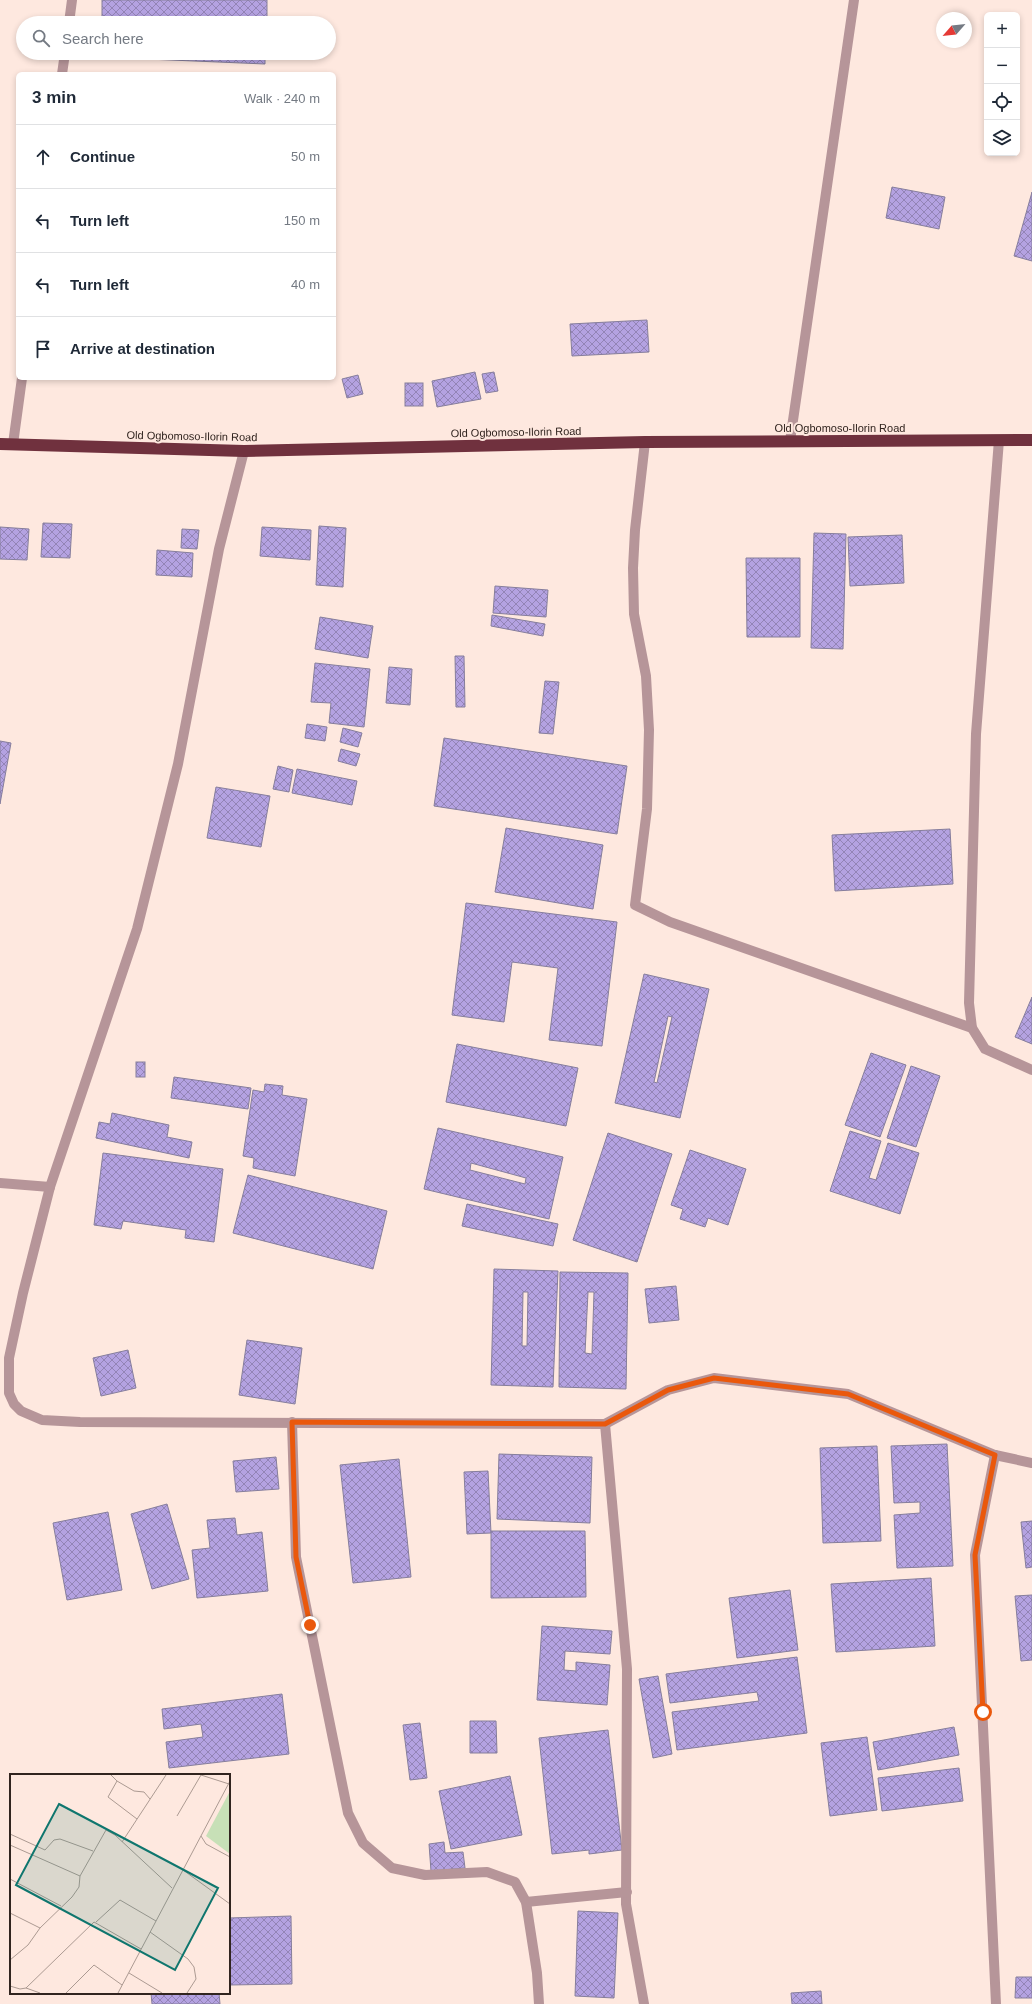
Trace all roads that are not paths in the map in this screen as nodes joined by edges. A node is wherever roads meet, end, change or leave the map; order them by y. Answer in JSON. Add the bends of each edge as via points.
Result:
{"nodes":[{"id":1,"x":72,"y":0,"type":"edge"},
{"id":2,"x":854,"y":0,"type":"edge"},
{"id":3,"x":70,"y":16,"type":"edge"},
{"id":4,"x":64,"y":60,"type":"edge"},
{"id":5,"x":62,"y":72,"type":"edge"},
{"id":6,"x":22,"y":380,"type":"edge"},
{"id":7,"x":999,"y":440,"type":"junction"},
{"id":8,"x":1032,"y":440,"type":"edge"},
{"id":9,"x":790,"y":441,"type":"junction"},
{"id":10,"x":645,"y":442,"type":"junction"},
{"id":11,"x":0,"y":444,"type":"edge"},
{"id":12,"x":13,"y":444,"type":"junction"},
{"id":13,"x":244,"y":451,"type":"junction"},
{"id":14,"x":972,"y":1028,"type":"junction"},
{"id":15,"x":1032,"y":1070,"type":"edge"},
{"id":16,"x":0,"y":1183,"type":"edge"},
{"id":17,"x":50,"y":1187,"type":"junction"},
{"id":18,"x":292,"y":1422,"type":"junction"},
{"id":19,"x":605,"y":1424,"type":"junction"},
{"id":20,"x":995,"y":1455,"type":"junction"},
{"id":21,"x":1032,"y":1463,"type":"edge"},
{"id":22,"x":627,"y":1892,"type":"junction"},
{"id":23,"x":526,"y":1902,"type":"junction"},
{"id":24,"x":539,"y":2004,"type":"edge"},
{"id":25,"x":644,"y":2004,"type":"edge"},
{"id":26,"x":996,"y":2004,"type":"edge"}],
"edges":[{"from":1,"to":3,"type":"street"},
{"from":2,"to":9,"type":"street"},
{"from":4,"to":5,"type":"street"},
{"from":6,"to":12,"type":"street"},
{"from":7,"to":8,"type":"highway","name":"Old Ogbomoso-Ilorin Road"},
{"from":7,"to":9,"type":"highway","name":"Old Ogbomoso-Ilorin Road"},
{"from":7,"to":14,"type":"street","via":[[976,734],[969,1003]]},
{"from":9,"to":10,"type":"highway","name":"Old Ogbomoso-Ilorin Road"},
{"from":10,"to":13,"type":"highway","name":"Old Ogbomoso-Ilorin Road"},
{"from":10,"to":14,"type":"street","via":[[633,568],[634,614],[646,676],[649,730],[647,809],[635,905],[670,922]]},
{"from":11,"to":12,"type":"highway","name":"Old Ogbomoso-Ilorin Road"},
{"from":12,"to":13,"type":"highway","name":"Old Ogbomoso-Ilorin Road"},
{"from":13,"to":17,"type":"street","via":[[219,550],[178,764],[137,929]]},
{"from":14,"to":15,"type":"street","via":[[985,1049]]},
{"from":16,"to":17,"type":"street"},
{"from":17,"to":18,"type":"street","via":[[9,1358],[9,1394],[21,1412],[42,1420],[80,1422]]},
{"from":18,"to":19,"type":"street"},
{"from":18,"to":23,"type":"street","via":[[296,1557],[348,1813],[363,1843],[392,1868],[425,1874],[487,1872],[515,1882]]},
{"from":19,"to":20,"type":"street","via":[[668,1390],[714,1378],[848,1394]]},
{"from":19,"to":22,"type":"street","via":[[627,1670]]},
{"from":20,"to":21,"type":"street"},
{"from":20,"to":26,"type":"street","via":[[975,1555]]},
{"from":22,"to":23,"type":"street"},
{"from":22,"to":25,"type":"street","via":[[626,1904]]},
{"from":23,"to":24,"type":"street"}]}
